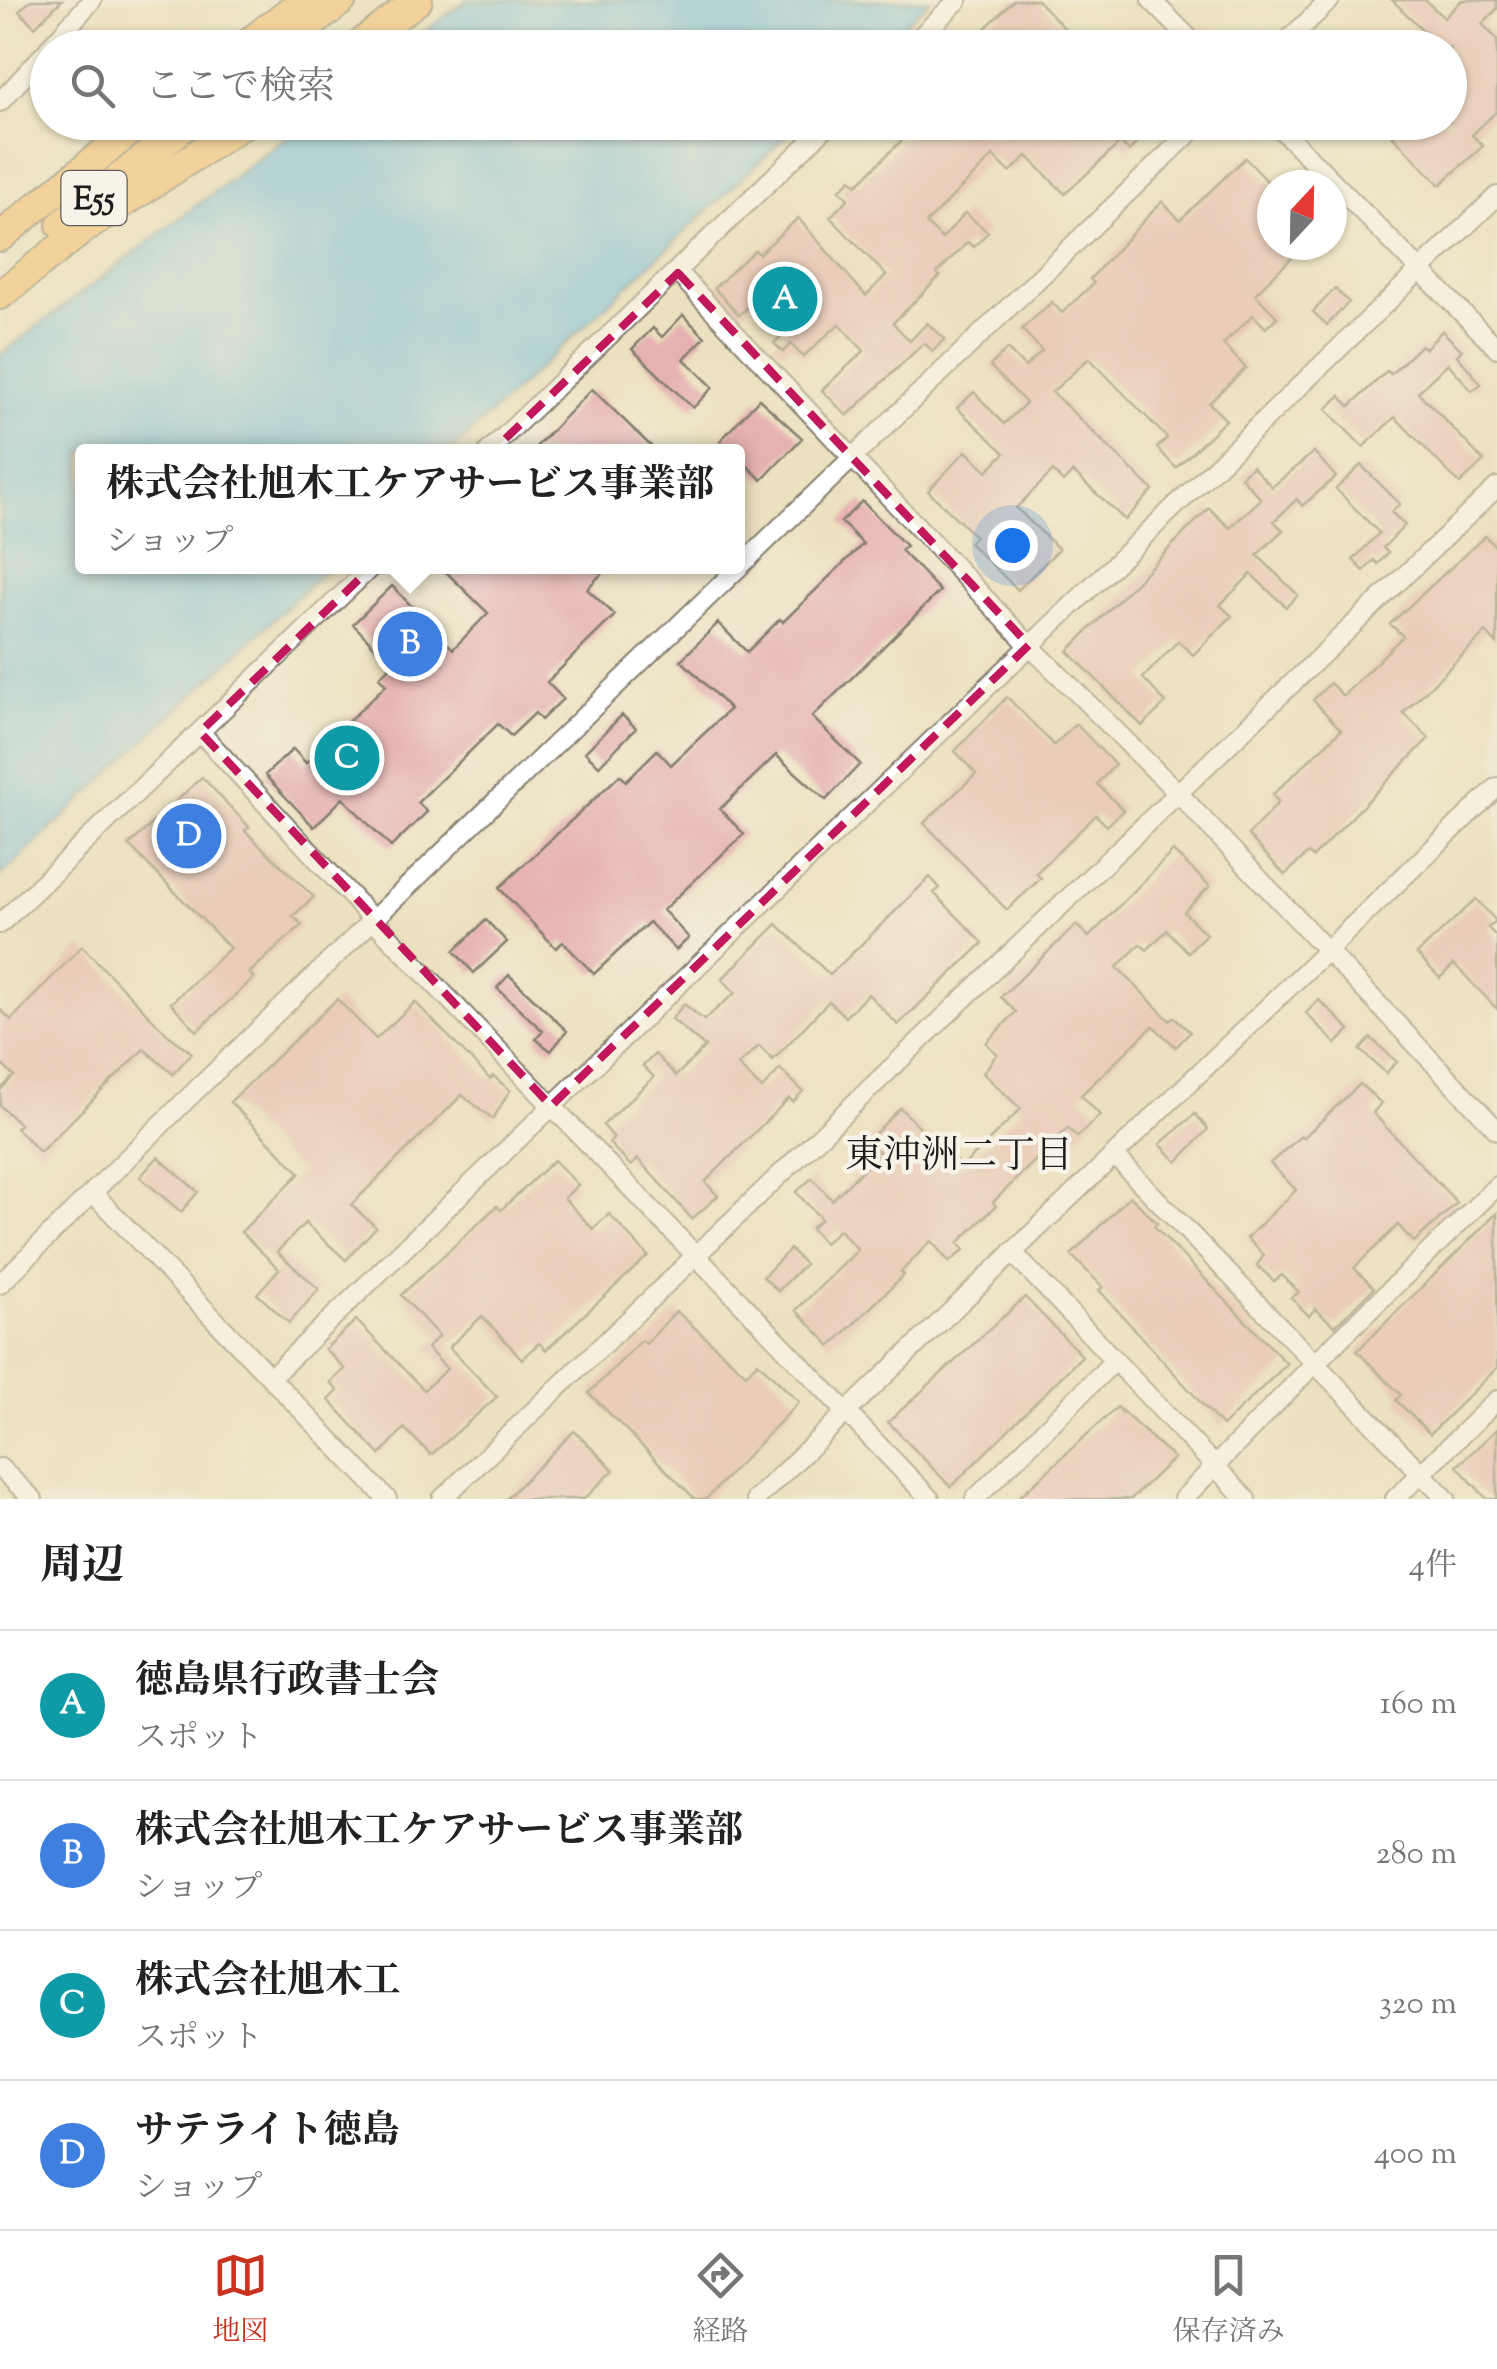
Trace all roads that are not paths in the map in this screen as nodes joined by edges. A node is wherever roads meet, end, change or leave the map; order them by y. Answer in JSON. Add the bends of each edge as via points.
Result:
{"nodes":[{"id":1,"x":92,"y":0,"type":"edge"},
{"id":2,"x":304,"y":0,"type":"edge"},
{"id":3,"x":342,"y":0,"type":"edge"},
{"id":4,"x":418,"y":0,"type":"edge"},
{"id":5,"x":959,"y":0,"type":"edge"},
{"id":6,"x":1150,"y":0,"type":"edge"},
{"id":7,"x":1330,"y":0,"type":"edge"},
{"id":8,"x":65,"y":30,"type":"edge"},
{"id":9,"x":265,"y":30,"type":"edge"},
{"id":10,"x":304,"y":30,"type":"edge"},
{"id":11,"x":379,"y":30,"type":"edge"},
{"id":12,"x":928,"y":30,"type":"edge"},
{"id":13,"x":1180,"y":30,"type":"edge"},
{"id":14,"x":1299,"y":30,"type":"edge"},
{"id":15,"x":30,"y":69,"type":"edge"},
{"id":16,"x":0,"y":102,"type":"edge"},
{"id":17,"x":119,"y":140,"type":"edge"},
{"id":18,"x":167,"y":140,"type":"edge"},
{"id":19,"x":219,"y":140,"type":"edge"},
{"id":20,"x":813,"y":140,"type":"edge"},
{"id":21,"x":814,"y":140,"type":"edge"},
{"id":22,"x":1183,"y":140,"type":"edge"},
{"id":23,"x":1292,"y":140,"type":"edge"},
{"id":24,"x":1497,"y":196,"type":"edge"},
{"id":25,"x":0,"y":237,"type":"edge"},
{"id":26,"x":1420,"y":269,"type":"junction"},
{"id":27,"x":678,"y":273,"type":"junction"},
{"id":28,"x":0,"y":276,"type":"edge"},
{"id":29,"x":0,"y":294,"type":"edge"},
{"id":30,"x":1497,"y":348,"type":"edge"},
{"id":31,"x":498,"y":444,"type":"edge"},
{"id":32,"x":498,"y":444,"type":"edge"},
{"id":33,"x":856,"y":458,"type":"junction"},
{"id":34,"x":1497,"y":486,"type":"edge"},
{"id":35,"x":745,"y":565,"type":"edge"},
{"id":36,"x":362,"y":574,"type":"edge"},
{"id":37,"x":362,"y":574,"type":"edge"},
{"id":38,"x":735,"y":574,"type":"edge"},
{"id":39,"x":1029,"y":645,"type":"junction"},
{"id":40,"x":200,"y":732,"type":"junction"},
{"id":41,"x":1497,"y":787,"type":"edge"},
{"id":42,"x":1177,"y":792,"type":"junction"},
{"id":43,"x":374,"y":921,"type":"junction"},
{"id":44,"x":0,"y":922,"type":"edge"},
{"id":45,"x":1327,"y":951,"type":"junction"},
{"id":46,"x":550,"y":1106,"type":"junction"},
{"id":47,"x":1497,"y":1130,"type":"edge"},
{"id":48,"x":1114,"y":1154,"type":"junction"},
{"id":49,"x":1497,"y":1186,"type":"edge"},
{"id":50,"x":93,"y":1193,"type":"junction"},
{"id":51,"x":1012,"y":1252,"type":"junction"},
{"id":52,"x":694,"y":1256,"type":"junction"},
{"id":53,"x":0,"y":1284,"type":"edge"},
{"id":54,"x":1113,"y":1362,"type":"junction"},
{"id":55,"x":1315,"y":1364,"type":"junction"},
{"id":56,"x":270,"y":1377,"type":"junction"},
{"id":57,"x":1497,"y":1400,"type":"edge"},
{"id":58,"x":846,"y":1412,"type":"junction"},
{"id":59,"x":1215,"y":1467,"type":"junction"},
{"id":60,"x":0,"y":1468,"type":"edge"},
{"id":61,"x":1422,"y":1474,"type":"junction"},
{"id":62,"x":33,"y":1499,"type":"edge"},
{"id":63,"x":387,"y":1499,"type":"edge"},
{"id":64,"x":442,"y":1499,"type":"edge"},
{"id":65,"x":756,"y":1499,"type":"edge"},
{"id":66,"x":930,"y":1499,"type":"edge"},
{"id":67,"x":976,"y":1499,"type":"edge"},
{"id":68,"x":1183,"y":1499,"type":"edge"},
{"id":69,"x":1246,"y":1499,"type":"edge"},
{"id":70,"x":1396,"y":1499,"type":"edge"},
{"id":71,"x":1446,"y":1499,"type":"edge"}],
"edges":[{"from":1,"to":8,"type":"street"},
{"from":2,"to":9,"type":"highway"},
{"from":3,"to":10,"type":"highway"},
{"from":4,"to":11,"type":"highway"},
{"from":5,"to":12,"type":"street"},
{"from":6,"to":13,"type":"street"},
{"from":7,"to":14,"type":"street"},
{"from":15,"to":16,"type":"street"},
{"from":17,"to":25,"type":"highway"},
{"from":18,"to":28,"type":"highway","number":"E55"},
{"from":19,"to":29,"type":"highway","via":[[80,231]]},
{"from":20,"to":31,"type":"street"},
{"from":21,"to":27,"type":"street"},
{"from":22,"to":33,"type":"street"},
{"from":23,"to":26,"type":"street"},
{"from":24,"to":26,"type":"street"},
{"from":26,"to":30,"type":"street"},
{"from":26,"to":39,"type":"street"},
{"from":27,"to":32,"type":"street"},
{"from":27,"to":33,"type":"street"},
{"from":33,"to":35,"type":"street"},
{"from":33,"to":39,"type":"street"},
{"from":34,"to":42,"type":"street"},
{"from":36,"to":40,"type":"street"},
{"from":37,"to":44,"type":"street"},
{"from":38,"to":43,"type":"street"},
{"from":39,"to":42,"type":"street"},
{"from":39,"to":46,"type":"street"},
{"from":40,"to":43,"type":"street"},
{"from":40,"to":44,"type":"street"},
{"from":41,"to":45,"type":"street"},
{"from":42,"to":45,"type":"street"},
{"from":42,"to":52,"type":"street"},
{"from":43,"to":46,"type":"street"},
{"from":43,"to":50,"type":"street"},
{"from":45,"to":47,"type":"street"},
{"from":45,"to":48,"type":"street"},
{"from":46,"to":52,"type":"street"},
{"from":46,"to":56,"type":"street"},
{"from":48,"to":51,"type":"street"},
{"from":48,"to":55,"type":"street"},
{"from":49,"to":55,"type":"street"},
{"from":50,"to":53,"type":"street"},
{"from":50,"to":56,"type":"street"},
{"from":51,"to":54,"type":"street"},
{"from":51,"to":58,"type":"street"},
{"from":52,"to":58,"type":"street"},
{"from":52,"to":64,"type":"street"},
{"from":54,"to":59,"type":"street"},
{"from":54,"to":67,"type":"street"},
{"from":55,"to":59,"type":"street"},
{"from":55,"to":61,"type":"street"},
{"from":56,"to":63,"type":"street"},
{"from":57,"to":61,"type":"street"},
{"from":58,"to":65,"type":"street"},
{"from":58,"to":66,"type":"street"},
{"from":59,"to":68,"type":"street"},
{"from":59,"to":69,"type":"street"},
{"from":60,"to":62,"type":"street"},
{"from":61,"to":70,"type":"street"},
{"from":61,"to":71,"type":"street"}]}
